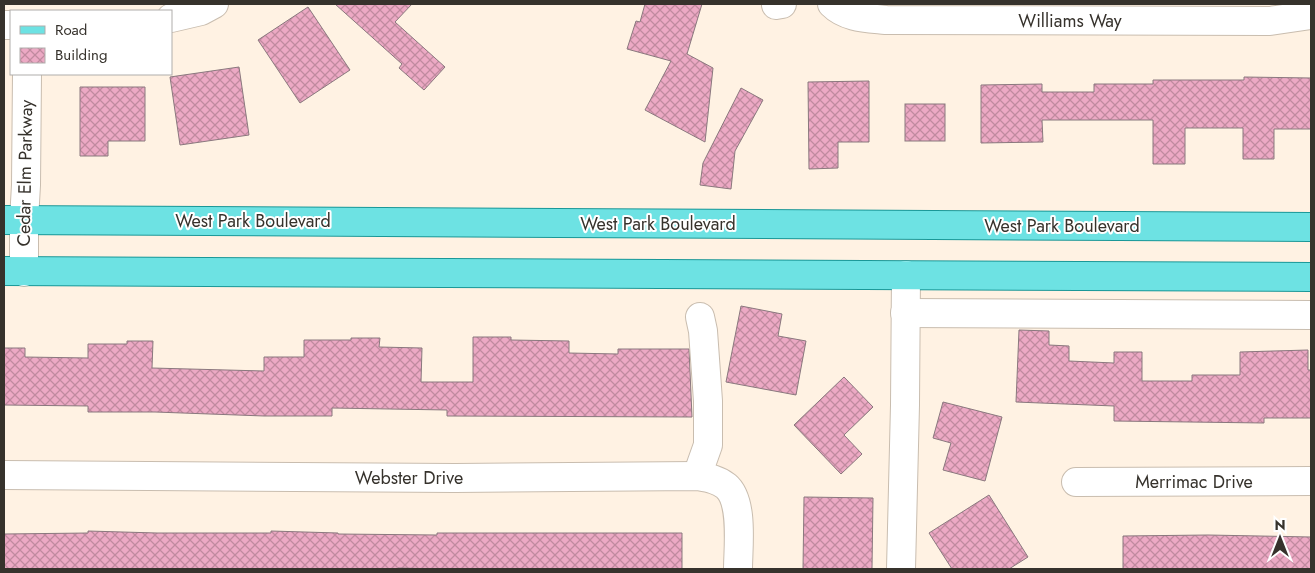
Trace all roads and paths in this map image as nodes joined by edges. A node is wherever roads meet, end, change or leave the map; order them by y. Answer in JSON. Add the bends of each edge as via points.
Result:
{"nodes":[{"id":1,"x":214,"y":4,"type":"edge"},
{"id":2,"x":832,"y":4,"type":"edge"},
{"id":3,"x":1311,"y":15,"type":"edge"},
{"id":4,"x":172,"y":18,"type":"edge"},
{"id":5,"x":27,"y":75,"type":"edge"},
{"id":6,"x":15,"y":185,"type":"edge"},
{"id":7,"x":14,"y":220,"type":"edge"},
{"id":8,"x":1311,"y":227,"type":"edge"},
{"id":9,"x":14,"y":272,"type":"edge"},
{"id":10,"x":906,"y":275,"type":"junction"},
{"id":11,"x":1311,"y":277,"type":"edge"},
{"id":12,"x":905,"y":314,"type":"junction"},
{"id":13,"x":1311,"y":315,"type":"edge"},
{"id":14,"x":700,"y":317,"type":"dead end"},
{"id":15,"x":4,"y":475,"type":"edge"},
{"id":16,"x":697,"y":476,"type":"junction"},
{"id":17,"x":1311,"y":481,"type":"edge"},
{"id":18,"x":1076,"y":482,"type":"dead end"},
{"id":19,"x":738,"y":569,"type":"edge"},
{"id":20,"x":902,"y":569,"type":"edge"}],
"edges":[{"from":1,"to":4,"type":"street"},
{"from":2,"to":3,"type":"street","name":"Williams Way","via":[[838,11],[857,17],[886,20],[1270,21]]},
{"from":5,"to":6,"type":"street","name":"Cedar Elm Parkway"},
{"from":6,"to":7,"type":"street","name":"Cedar Elm Parkway"},
{"from":7,"to":8,"type":"main road","name":"West Park Boulevard"},
{"from":7,"to":9,"type":"street","name":"Cedar Elm Parkway"},
{"from":9,"to":10,"type":"main road"},
{"from":10,"to":11,"type":"main road"},
{"from":10,"to":12,"type":"street"},
{"from":12,"to":13,"type":"street"},
{"from":12,"to":20,"type":"street"},
{"from":14,"to":16,"type":"street","via":[[708,401],[708,445]]},
{"from":15,"to":16,"type":"street","name":"Webster Drive"},
{"from":16,"to":19,"type":"street","name":"Webster Drive","via":[[714,479],[728,487],[736,501]]},
{"from":17,"to":18,"type":"street","name":"Merrimac Drive"}]}
